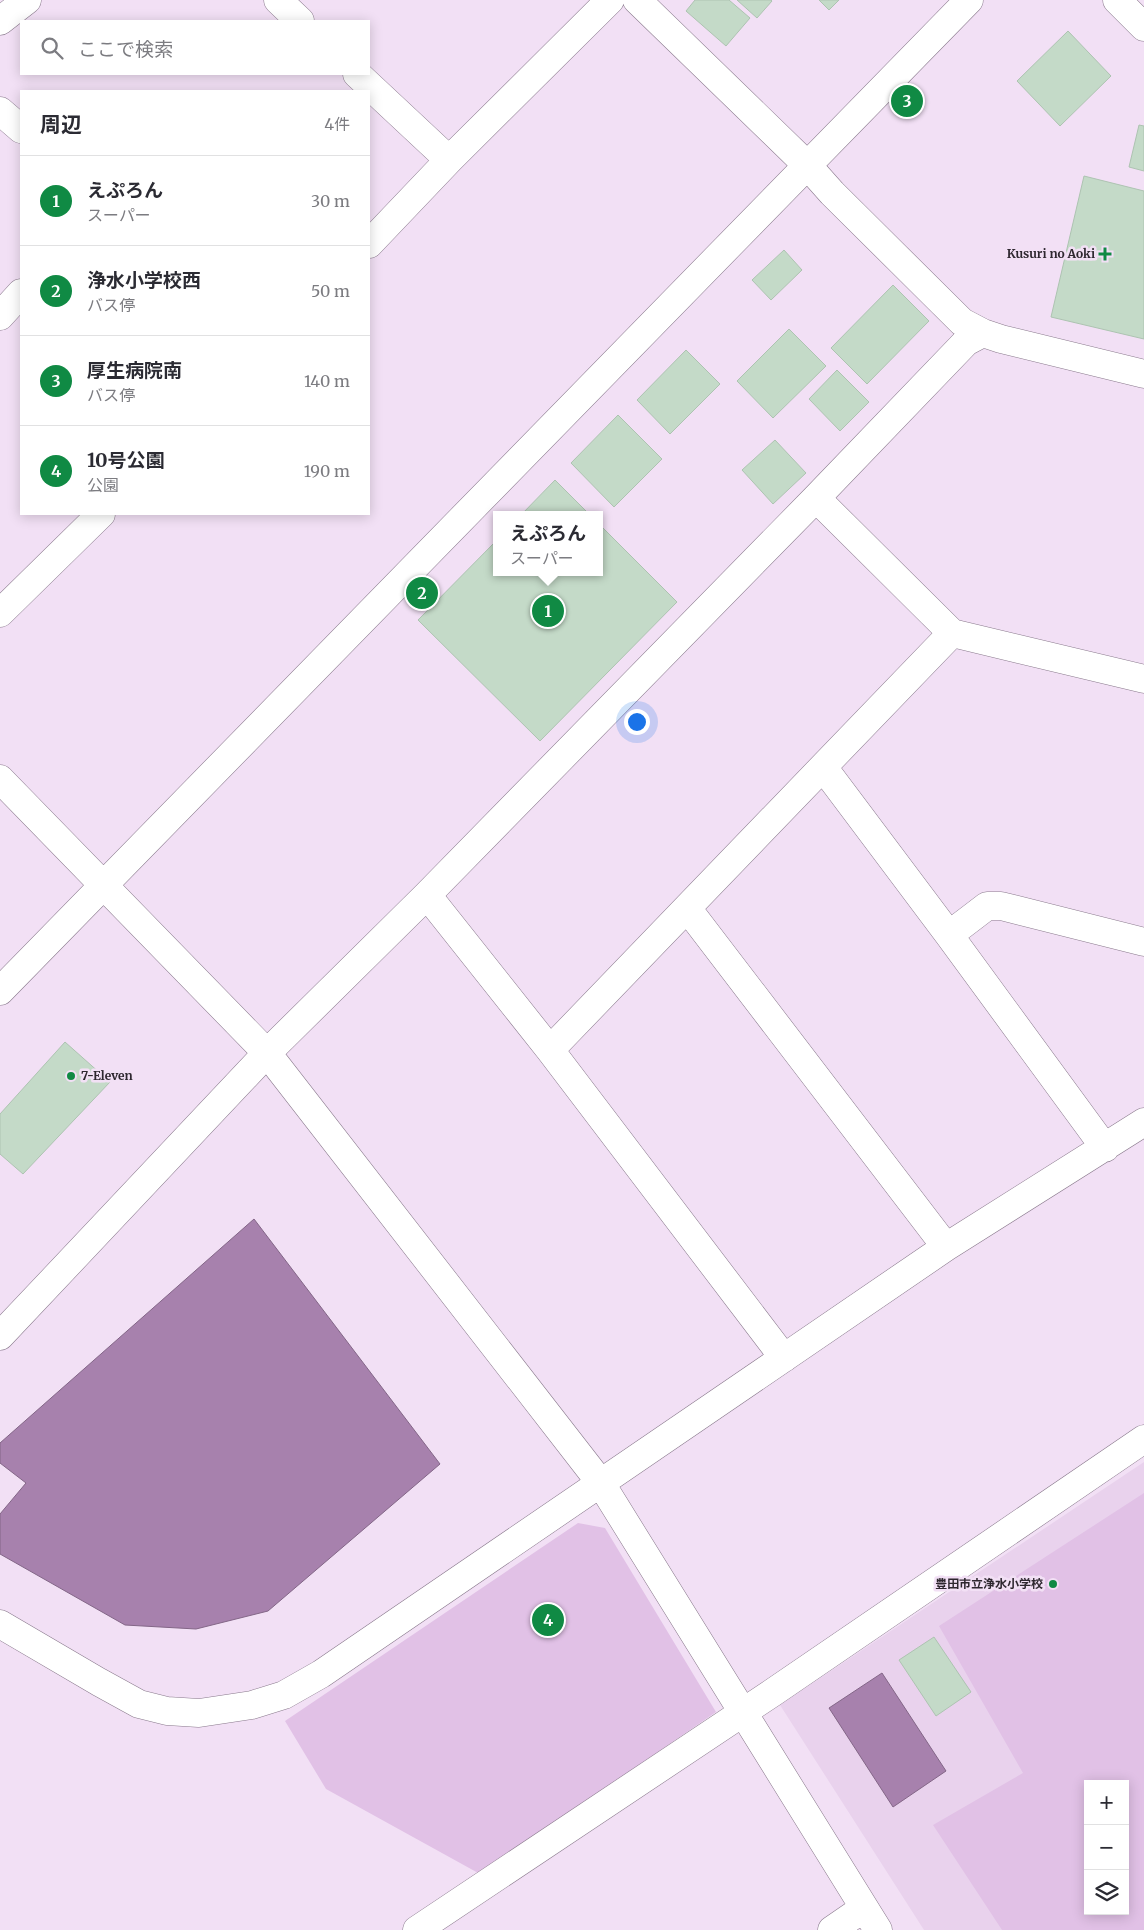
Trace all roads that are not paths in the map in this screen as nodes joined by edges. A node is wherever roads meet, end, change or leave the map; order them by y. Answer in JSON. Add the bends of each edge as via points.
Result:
{"nodes":[{"id":1,"x":27,"y":0,"type":"edge"},
{"id":2,"x":278,"y":0,"type":"edge"},
{"id":3,"x":610,"y":0,"type":"edge"},
{"id":4,"x":637,"y":0,"type":"edge"},
{"id":5,"x":969,"y":0,"type":"edge"},
{"id":6,"x":1117,"y":0,"type":"edge"},
{"id":7,"x":299,"y":20,"type":"edge"},
{"id":8,"x":0,"y":21,"type":"edge"},
{"id":9,"x":1144,"y":28,"type":"edge"},
{"id":10,"x":358,"y":75,"type":"edge"},
{"id":11,"x":0,"y":111,"type":"edge"},
{"id":12,"x":20,"y":128,"type":"edge"},
{"id":13,"x":449,"y":160,"type":"junction"},
{"id":14,"x":808,"y":166,"type":"junction"},
{"id":15,"x":370,"y":243,"type":"edge"},
{"id":16,"x":20,"y":294,"type":"edge"},
{"id":17,"x":0,"y":316,"type":"edge"},
{"id":18,"x":983,"y":333,"type":"junction"},
{"id":19,"x":1144,"y":374,"type":"edge"},
{"id":20,"x":816,"y":498,"type":"junction"},
{"id":21,"x":100,"y":515,"type":"edge"},
{"id":22,"x":1,"y":612,"type":"edge"},
{"id":23,"x":952,"y":633,"type":"junction"},
{"id":24,"x":1144,"y":679,"type":"edge"},
{"id":25,"x":823,"y":767,"type":"junction"},
{"id":26,"x":0,"y":779,"type":"edge"},
{"id":27,"x":105,"y":885,"type":"junction"},
{"id":28,"x":427,"y":894,"type":"junction"},
{"id":29,"x":687,"y":908,"type":"junction"},
{"id":30,"x":949,"y":935,"type":"junction"},
{"id":31,"x":1144,"y":942,"type":"edge"},
{"id":32,"x":0,"y":991,"type":"edge"},
{"id":33,"x":550,"y":1050,"type":"junction"},
{"id":34,"x":267,"y":1053,"type":"junction"},
{"id":35,"x":1144,"y":1122,"type":"edge"},
{"id":36,"x":1105,"y":1148,"type":"junction"},
{"id":37,"x":946,"y":1247,"type":"junction"},
{"id":38,"x":0,"y":1336,"type":"edge"},
{"id":39,"x":784,"y":1358,"type":"junction"},
{"id":40,"x":1144,"y":1439,"type":"edge"},
{"id":41,"x":600,"y":1482,"type":"junction"},
{"id":42,"x":0,"y":1624,"type":"edge"},
{"id":43,"x":742,"y":1712,"type":"junction"},
{"id":44,"x":871,"y":1919,"type":"edge"},
{"id":45,"x":417,"y":1930,"type":"edge"},
{"id":46,"x":832,"y":1930,"type":"edge"}],
"edges":[{"from":1,"to":8,"type":"street"},
{"from":2,"to":7,"type":"street"},
{"from":3,"to":13,"type":"street"},
{"from":4,"to":14,"type":"street"},
{"from":5,"to":14,"type":"street"},
{"from":6,"to":9,"type":"street"},
{"from":10,"to":13,"type":"street"},
{"from":11,"to":12,"type":"street"},
{"from":13,"to":15,"type":"street"},
{"from":14,"to":18,"type":"street","via":[[962,322]]},
{"from":14,"to":27,"type":"street"},
{"from":16,"to":17,"type":"street"},
{"from":18,"to":19,"type":"street"},
{"from":18,"to":20,"type":"street","via":[[966,342]]},
{"from":20,"to":23,"type":"street"},
{"from":20,"to":28,"type":"street"},
{"from":21,"to":22,"type":"street"},
{"from":23,"to":24,"type":"street"},
{"from":23,"to":25,"type":"street"},
{"from":25,"to":29,"type":"street"},
{"from":25,"to":30,"type":"street"},
{"from":26,"to":27,"type":"street"},
{"from":27,"to":32,"type":"street"},
{"from":27,"to":34,"type":"street"},
{"from":28,"to":33,"type":"street"},
{"from":28,"to":34,"type":"street"},
{"from":29,"to":33,"type":"street"},
{"from":29,"to":37,"type":"street"},
{"from":30,"to":31,"type":"street","via":[[987,906],[1002,906]]},
{"from":30,"to":36,"type":"street"},
{"from":33,"to":39,"type":"street"},
{"from":34,"to":38,"type":"street"},
{"from":34,"to":41,"type":"street"},
{"from":35,"to":36,"type":"street"},
{"from":36,"to":37,"type":"street"},
{"from":37,"to":39,"type":"street"},
{"from":39,"to":41,"type":"street"},
{"from":40,"to":43,"type":"street"},
{"from":41,"to":42,"type":"street","via":[[321,1674],[284,1695],[252,1705],[199,1713],[167,1711],[139,1704]]},
{"from":41,"to":43,"type":"street"},
{"from":43,"to":44,"type":"street"},
{"from":43,"to":45,"type":"street"},
{"from":44,"to":46,"type":"street"}]}
